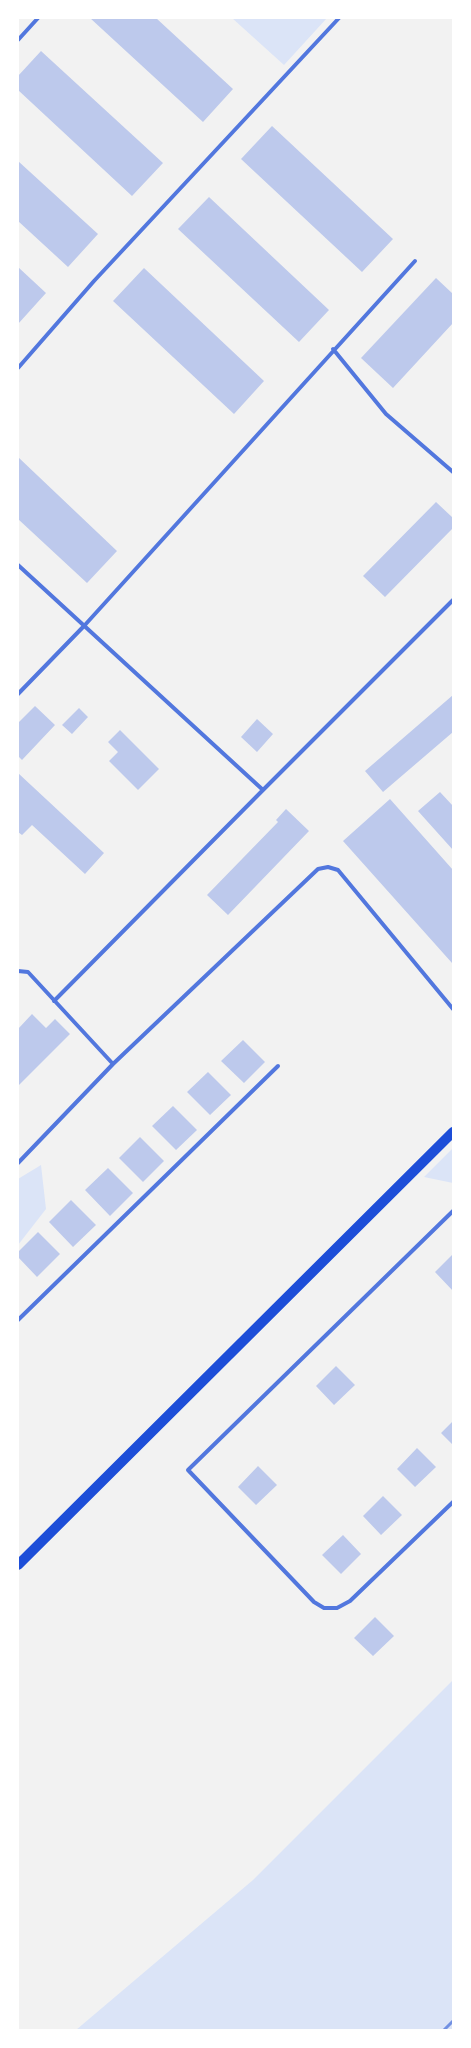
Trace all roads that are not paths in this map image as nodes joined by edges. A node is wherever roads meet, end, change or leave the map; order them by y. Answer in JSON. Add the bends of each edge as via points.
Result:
{"nodes":[{"id":1,"x":38,"y":18,"type":"edge"},
{"id":2,"x":339,"y":18,"type":"edge"},
{"id":3,"x":18,"y":40,"type":"edge"},
{"id":4,"x":415,"y":261,"type":"dead end"},
{"id":5,"x":333,"y":349,"type":"junction"},
{"id":6,"x":18,"y":368,"type":"edge"},
{"id":7,"x":453,"y":472,"type":"edge"},
{"id":8,"x":18,"y":565,"type":"edge"},
{"id":9,"x":453,"y":600,"type":"edge"},
{"id":10,"x":84,"y":626,"type":"junction"},
{"id":11,"x":18,"y":694,"type":"edge"},
{"id":12,"x":264,"y":790,"type":"junction"},
{"id":13,"x":18,"y":971,"type":"edge"},
{"id":14,"x":54,"y":1001,"type":"junction"},
{"id":15,"x":453,"y":1010,"type":"edge"},
{"id":16,"x":113,"y":1064,"type":"junction"},
{"id":17,"x":278,"y":1066,"type":"dead end"},
{"id":18,"x":453,"y":1132,"type":"edge"},
{"id":19,"x":18,"y":1163,"type":"edge"},
{"id":20,"x":453,"y":1211,"type":"edge"},
{"id":21,"x":18,"y":1320,"type":"edge"},
{"id":22,"x":453,"y":1502,"type":"edge"},
{"id":23,"x":18,"y":1565,"type":"edge"}],
"edges":[{"from":1,"to":3,"type":"street"},
{"from":2,"to":6,"type":"street","via":[[94,281]]},
{"from":4,"to":5,"type":"street"},
{"from":5,"to":7,"type":"street","via":[[386,414]]},
{"from":5,"to":10,"type":"street"},
{"from":8,"to":10,"type":"street"},
{"from":9,"to":12,"type":"street"},
{"from":10,"to":11,"type":"street"},
{"from":10,"to":12,"type":"street"},
{"from":12,"to":14,"type":"street"},
{"from":13,"to":14,"type":"street","via":[[28,972]]},
{"from":14,"to":16,"type":"street"},
{"from":15,"to":16,"type":"street","via":[[338,870],[328,867],[318,869]]},
{"from":16,"to":19,"type":"street"},
{"from":17,"to":21,"type":"street"},
{"from":18,"to":23,"type":"main road"},
{"from":20,"to":22,"type":"street","via":[[188,1470],[314,1602],[324,1608],[337,1608],[350,1601]]}]}
